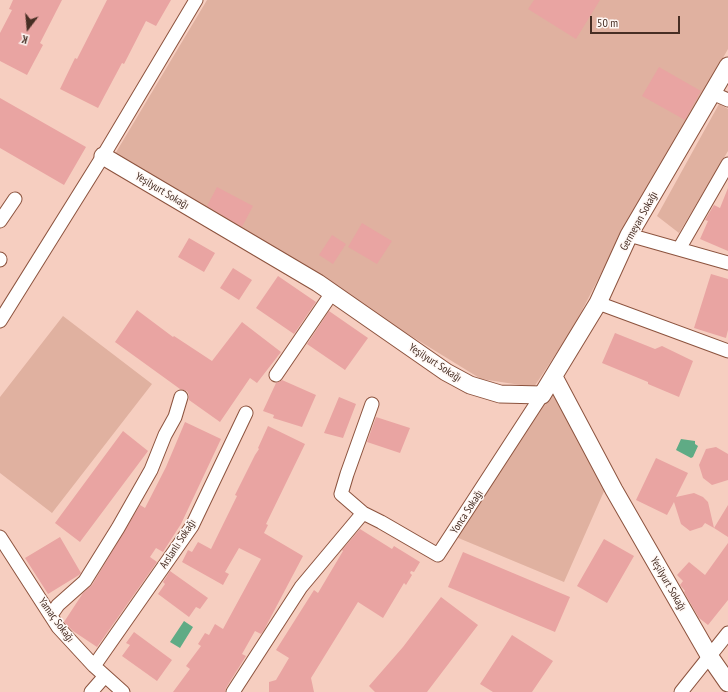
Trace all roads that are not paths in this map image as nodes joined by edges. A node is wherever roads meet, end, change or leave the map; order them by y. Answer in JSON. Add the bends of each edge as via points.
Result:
{"nodes":[{"id":1,"x":196,"y":0,"type":"edge"},
{"id":2,"x":728,"y":66,"type":"edge"},
{"id":3,"x":712,"y":93,"type":"junction"},
{"id":4,"x":728,"y":100,"type":"edge"},
{"id":5,"x":103,"y":156,"type":"junction"},
{"id":6,"x":728,"y":164,"type":"edge"},
{"id":7,"x":15,"y":199,"type":"dead end"},
{"id":8,"x":0,"y":221,"type":"edge"},
{"id":9,"x":629,"y":235,"type":"junction"},
{"id":10,"x":679,"y":249,"type":"junction"},
{"id":11,"x":728,"y":263,"type":"edge"},
{"id":12,"x":332,"y":293,"type":"junction"},
{"id":13,"x":598,"y":303,"type":"junction"},
{"id":14,"x":0,"y":321,"type":"edge"},
{"id":15,"x":728,"y":351,"type":"edge"},
{"id":16,"x":276,"y":375,"type":"dead end"},
{"id":17,"x":554,"y":377,"type":"junction"},
{"id":18,"x":542,"y":395,"type":"junction"},
{"id":19,"x":181,"y":397,"type":"dead end"},
{"id":20,"x":372,"y":404,"type":"dead end"},
{"id":21,"x":246,"y":413,"type":"dead end"},
{"id":22,"x":363,"y":513,"type":"junction"},
{"id":23,"x":0,"y":537,"type":"edge"},
{"id":24,"x":51,"y":615,"type":"junction"},
{"id":25,"x":728,"y":633,"type":"edge"},
{"id":26,"x":710,"y":657,"type":"junction"},
{"id":27,"x":94,"y":666,"type":"junction"},
{"id":28,"x":105,"y":676,"type":"junction"},
{"id":29,"x":728,"y":683,"type":"edge"},
{"id":30,"x":91,"y":692,"type":"edge"},
{"id":31,"x":123,"y":692,"type":"edge"},
{"id":32,"x":233,"y":692,"type":"edge"},
{"id":33,"x":681,"y":692,"type":"edge"}],
"edges":[{"from":1,"to":5,"type":"street"},
{"from":2,"to":3,"type":"main road","name":"Germeyan Sokağı"},
{"from":3,"to":4,"type":"street"},
{"from":3,"to":9,"type":"main road","name":"Germeyan Sokağı"},
{"from":5,"to":12,"type":"main road","name":"Yeşilyurt Sokağı"},
{"from":5,"to":14,"type":"street"},
{"from":6,"to":10,"type":"street"},
{"from":7,"to":8,"type":"street"},
{"from":9,"to":10,"type":"street"},
{"from":9,"to":13,"type":"main road","name":"Germeyan Sokağı"},
{"from":10,"to":11,"type":"street"},
{"from":12,"to":16,"type":"street"},
{"from":12,"to":18,"type":"main road","name":"Yeşilyurt Sokağı","via":[[446,372],[470,385],[500,394]]},
{"from":13,"to":15,"type":"street"},
{"from":13,"to":17,"type":"main road","name":"Germeyan Sokağı"},
{"from":17,"to":18,"type":"main road"},
{"from":17,"to":26,"type":"main road","name":"Yeşilyurt Sokağı","via":[[614,490]]},
{"from":18,"to":22,"type":"street","name":"Yonca Sokağı","via":[[438,555]]},
{"from":19,"to":24,"type":"street","via":[[175,417],[151,470],[118,528],[85,581],[58,605]]},
{"from":20,"to":22,"type":"street","name":"Yonca Sokağı","via":[[341,494]]},
{"from":21,"to":27,"type":"street","name":"Arslanlı Sokağı","via":[[192,526]]},
{"from":22,"to":32,"type":"street","via":[[301,587]]},
{"from":23,"to":24,"type":"street","name":"Yamaç Sokağı"},
{"from":24,"to":27,"type":"street","name":"Yamaç Sokağı","via":[[58,627]]},
{"from":25,"to":26,"type":"street"},
{"from":26,"to":29,"type":"main road","name":"Yeşilyurt Sokağı"},
{"from":26,"to":33,"type":"street"},
{"from":27,"to":28,"type":"street","name":"Yamaç Sokağı"},
{"from":28,"to":30,"type":"street"},
{"from":28,"to":31,"type":"street","name":"Yamaç Sokağı"}]}
